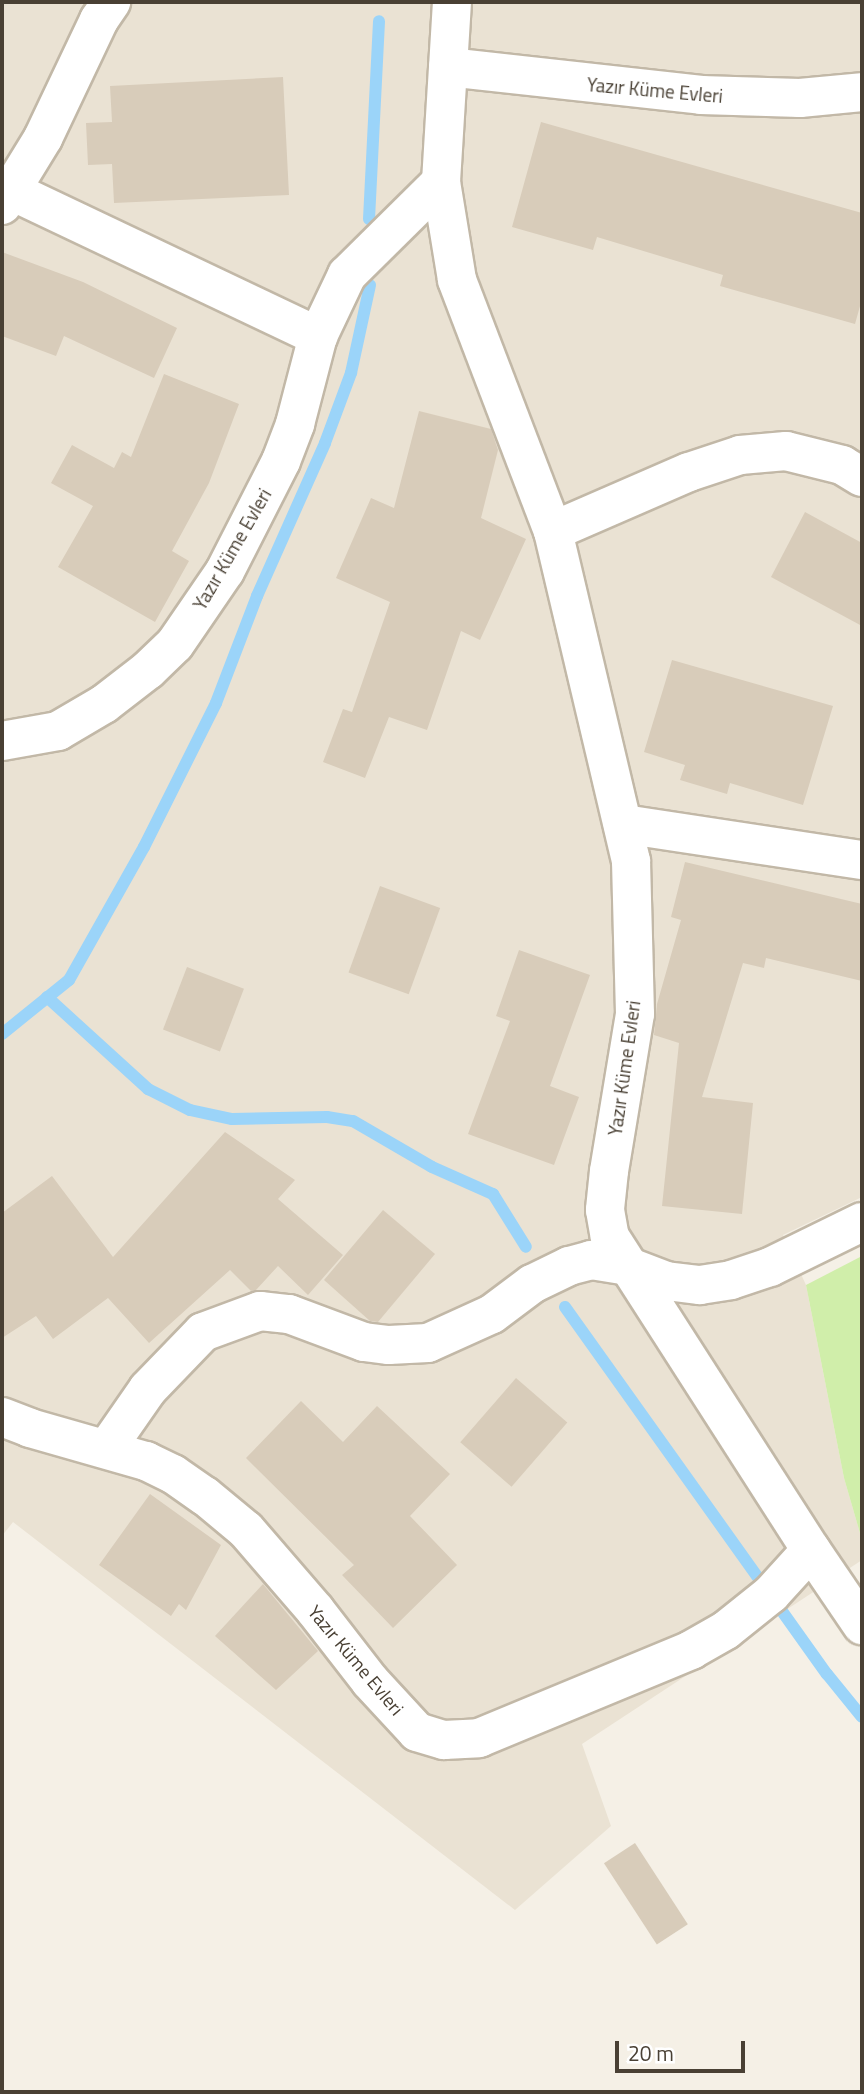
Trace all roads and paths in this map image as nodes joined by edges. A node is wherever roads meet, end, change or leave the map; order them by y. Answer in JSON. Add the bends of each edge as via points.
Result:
{"nodes":[{"id":1,"x":111,"y":2,"type":"edge"},
{"id":2,"x":452,"y":2,"type":"edge"},
{"id":3,"x":448,"y":66,"type":"junction"},
{"id":4,"x":862,"y":92,"type":"edge"},
{"id":5,"x":440,"y":182,"type":"junction"},
{"id":6,"x":7,"y":198,"type":"edge"},
{"id":7,"x":318,"y":336,"type":"junction"},
{"id":8,"x":862,"y":477,"type":"edge"},
{"id":9,"x":553,"y":531,"type":"junction"},
{"id":10,"x":2,"y":741,"type":"edge"},
{"id":11,"x":623,"y":824,"type":"junction"},
{"id":12,"x":862,"y":860,"type":"edge"},
{"id":13,"x":862,"y":1222,"type":"edge"},
{"id":14,"x":627,"y":1266,"type":"junction"},
{"id":15,"x":2,"y":1417,"type":"edge"},
{"id":16,"x":107,"y":1448,"type":"junction"},
{"id":17,"x":811,"y":1550,"type":"junction"},
{"id":18,"x":862,"y":1625,"type":"edge"}],
"edges":[{"from":1,"to":6,"type":"street","via":[[43,138]]},
{"from":2,"to":3,"type":"street","name":"Yazır Küme Evleri"},
{"from":3,"to":4,"type":"street","name":"Yazır Küme Evleri","via":[[701,95],[800,98]]},
{"from":3,"to":5,"type":"street","name":"Yazır Küme Evleri"},
{"from":5,"to":7,"type":"street","name":"Yazır Küme Evleri","via":[[347,275]]},
{"from":5,"to":9,"type":"street","name":"Yazır Küme Evleri","via":[[457,280]]},
{"from":6,"to":7,"type":"street"},
{"from":7,"to":10,"type":"street","name":"Yazır Küme Evleri","via":[[281,461],[225,571],[175,644],[104,704],[58,731]]},
{"from":8,"to":9,"type":"street","via":[[842,465],[786,451],[740,455],[689,471]]},
{"from":9,"to":11,"type":"street","name":"Yazır Küme Evleri"},
{"from":11,"to":12,"type":"street"},
{"from":11,"to":14,"type":"street","name":"Yazır Küme Evleri","via":[[631,861],[635,1014],[605,1210],[610,1237]]},
{"from":13,"to":14,"type":"street","via":[[770,1267],[731,1280],[700,1285],[666,1281]]},
{"from":14,"to":16,"type":"street","via":[[591,1260],[569,1266],[532,1284],[492,1314],[428,1343],[364,1342],[289,1314],[260,1311],[227,1322],[203,1332],[171,1363],[128,1414]]},
{"from":14,"to":17,"type":"street","name":"Yazır Küme Evleri"},
{"from":15,"to":16,"type":"street","name":"Yazır Küme Evleri"},
{"from":16,"to":17,"type":"street","name":"Yazır Küme Evleri","via":[[173,1474],[246,1530],[417,1732],[444,1740],[479,1738],[691,1650],[726,1630],[771,1594]]},
{"from":17,"to":18,"type":"street","name":"Yazır Küme Evleri"}]}
